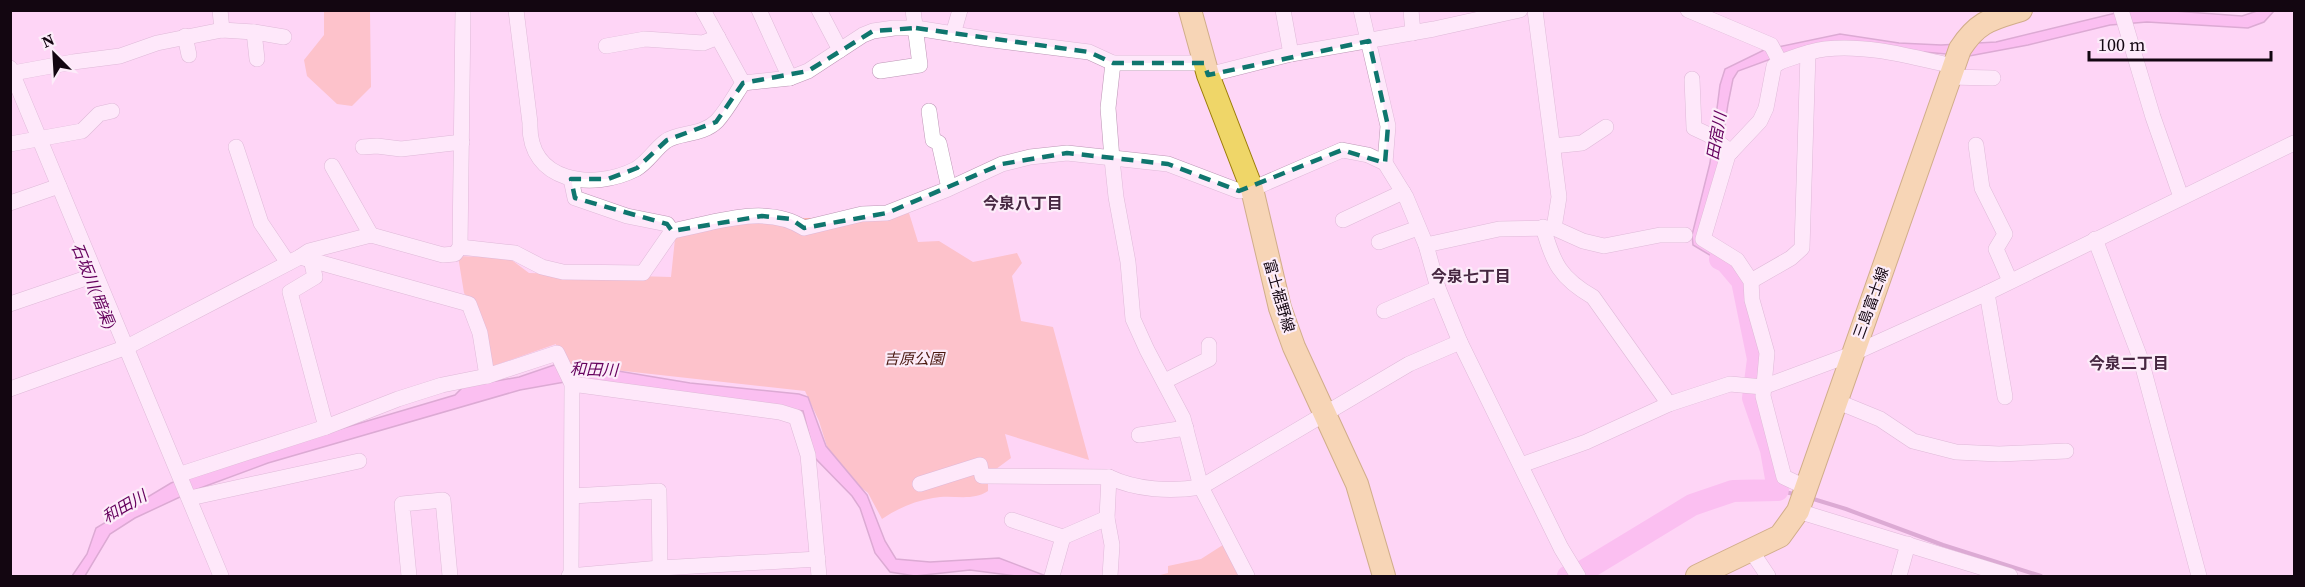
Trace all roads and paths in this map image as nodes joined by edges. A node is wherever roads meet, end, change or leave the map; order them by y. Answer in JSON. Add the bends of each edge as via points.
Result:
{"nodes":[{"id":1,"x":220,"y":10,"type":"edge"},
{"id":2,"x":463,"y":10,"type":"edge"},
{"id":3,"x":516,"y":10,"type":"edge"},
{"id":4,"x":703,"y":10,"type":"edge"},
{"id":5,"x":759,"y":10,"type":"edge"},
{"id":6,"x":819,"y":10,"type":"edge"},
{"id":7,"x":913,"y":10,"type":"edge"},
{"id":8,"x":960,"y":10,"type":"edge"},
{"id":9,"x":1190,"y":10,"type":"edge"},
{"id":10,"x":1283,"y":10,"type":"edge"},
{"id":11,"x":1361,"y":10,"type":"edge"},
{"id":12,"x":1411,"y":10,"type":"edge"},
{"id":13,"x":1520,"y":10,"type":"edge"},
{"id":14,"x":1535,"y":10,"type":"edge"},
{"id":15,"x":1688,"y":10,"type":"edge"},
{"id":16,"x":2021,"y":10,"type":"edge"},
{"id":17,"x":2121,"y":10,"type":"edge"},
{"id":18,"x":1989,"y":15,"type":"edge"},
{"id":19,"x":916,"y":28,"type":"junction"},
{"id":20,"x":222,"y":30,"type":"junction"},
{"id":21,"x":254,"y":32,"type":"junction"},
{"id":22,"x":1413,"y":33,"type":"junction"},
{"id":23,"x":953,"y":34,"type":"junction"},
{"id":24,"x":185,"y":36,"type":"junction"},
{"id":25,"x":284,"y":37,"type":"dead end"},
{"id":26,"x":718,"y":37,"type":"junction"},
{"id":27,"x":1369,"y":41,"type":"junction"},
{"id":28,"x":606,"y":46,"type":"dead end"},
{"id":29,"x":840,"y":50,"type":"junction"},
{"id":30,"x":1808,"y":52,"type":"junction"},
{"id":31,"x":1291,"y":54,"type":"junction"},
{"id":32,"x":189,"y":55,"type":"dead end"},
{"id":33,"x":257,"y":58,"type":"dead end"},
{"id":34,"x":1956,"y":61,"type":"junction"},
{"id":35,"x":1780,"y":62,"type":"junction"},
{"id":36,"x":1113,"y":63,"type":"junction"},
{"id":37,"x":1206,"y":69,"type":"junction"},
{"id":38,"x":12,"y":70,"type":"edge"},
{"id":39,"x":880,"y":71,"type":"dead end"},
{"id":40,"x":790,"y":78,"type":"junction"},
{"id":41,"x":1993,"y":78,"type":"dead end"},
{"id":42,"x":1692,"y":79,"type":"dead end"},
{"id":43,"x":743,"y":83,"type":"junction"},
{"id":44,"x":112,"y":111,"type":"dead end"},
{"id":45,"x":928,"y":111,"type":"dead end"},
{"id":46,"x":1606,"y":127,"type":"dead end"},
{"id":47,"x":35,"y":141,"type":"junction"},
{"id":48,"x":462,"y":142,"type":"junction"},
{"id":49,"x":2295,"y":143,"type":"edge"},
{"id":50,"x":10,"y":144,"type":"edge"},
{"id":51,"x":1976,"y":145,"type":"dead end"},
{"id":52,"x":1553,"y":146,"type":"junction"},
{"id":53,"x":236,"y":147,"type":"dead end"},
{"id":54,"x":363,"y":147,"type":"dead end"},
{"id":55,"x":1729,"y":151,"type":"junction"},
{"id":56,"x":1112,"y":159,"type":"junction"},
{"id":57,"x":1385,"y":164,"type":"junction"},
{"id":58,"x":332,"y":166,"type":"dead end"},
{"id":59,"x":570,"y":179,"type":"junction"},
{"id":60,"x":55,"y":188,"type":"junction"},
{"id":61,"x":949,"y":188,"type":"junction"},
{"id":62,"x":1252,"y":189,"type":"junction"},
{"id":63,"x":1403,"y":192,"type":"junction"},
{"id":64,"x":2181,"y":197,"type":"junction"},
{"id":65,"x":10,"y":203,"type":"edge"},
{"id":66,"x":1343,"y":220,"type":"dead end"},
{"id":67,"x":1419,"y":228,"type":"junction"},
{"id":68,"x":1549,"y":228,"type":"junction"},
{"id":69,"x":672,"y":231,"type":"junction"},
{"id":70,"x":370,"y":235,"type":"junction"},
{"id":71,"x":1685,"y":235,"type":"dead end"},
{"id":72,"x":2095,"y":239,"type":"junction"},
{"id":73,"x":1379,"y":242,"type":"dead end"},
{"id":74,"x":1426,"y":245,"type":"junction"},
{"id":75,"x":460,"y":247,"type":"junction"},
{"id":76,"x":300,"y":260,"type":"junction"},
{"id":77,"x":91,"y":276,"type":"junction"},
{"id":78,"x":1751,"y":281,"type":"junction"},
{"id":79,"x":2010,"y":281,"type":"junction"},
{"id":80,"x":1438,"y":288,"type":"junction"},
{"id":81,"x":1987,"y":293,"type":"junction"},
{"id":82,"x":11,"y":303,"type":"edge"},
{"id":83,"x":1384,"y":311,"type":"dead end"},
{"id":84,"x":1460,"y":342,"type":"junction"},
{"id":85,"x":1209,"y":345,"type":"dead end"},
{"id":86,"x":121,"y":349,"type":"junction"},
{"id":87,"x":1852,"y":354,"type":"junction"},
{"id":88,"x":487,"y":376,"type":"junction"},
{"id":89,"x":1165,"y":381,"type":"junction"},
{"id":90,"x":572,"y":384,"type":"junction"},
{"id":91,"x":1763,"y":387,"type":"junction"},
{"id":92,"x":10,"y":389,"type":"edge"},
{"id":93,"x":2005,"y":397,"type":"dead end"},
{"id":94,"x":1836,"y":401,"type":"junction"},
{"id":95,"x":1669,"y":404,"type":"junction"},
{"id":96,"x":1325,"y":414,"type":"junction"},
{"id":97,"x":326,"y":427,"type":"junction"},
{"id":98,"x":1186,"y":428,"type":"junction"},
{"id":99,"x":1139,"y":435,"type":"dead end"},
{"id":100,"x":2066,"y":452,"type":"dead end"},
{"id":101,"x":359,"y":461,"type":"dead end"},
{"id":102,"x":1521,"y":465,"type":"junction"},
{"id":103,"x":181,"y":474,"type":"junction"},
{"id":104,"x":1109,"y":477,"type":"junction"},
{"id":105,"x":920,"y":484,"type":"dead end"},
{"id":106,"x":1201,"y":487,"type":"junction"},
{"id":107,"x":572,"y":496,"type":"junction"},
{"id":108,"x":190,"y":498,"type":"junction"},
{"id":109,"x":1802,"y":498,"type":"junction"},
{"id":110,"x":1107,"y":518,"type":"junction"},
{"id":111,"x":1011,"y":520,"type":"dead end"},
{"id":112,"x":1063,"y":537,"type":"junction"},
{"id":113,"x":1908,"y":544,"type":"junction"},
{"id":114,"x":1750,"y":549,"type":"junction"},
{"id":115,"x":818,"y":559,"type":"junction"},
{"id":116,"x":1959,"y":561,"type":"junction"},
{"id":117,"x":660,"y":568,"type":"junction"},
{"id":118,"x":1576,"y":573,"type":"edge"},
{"id":119,"x":222,"y":576,"type":"edge"},
{"id":120,"x":409,"y":576,"type":"edge"},
{"id":121,"x":450,"y":576,"type":"edge"},
{"id":122,"x":570,"y":576,"type":"edge"},
{"id":123,"x":819,"y":576,"type":"edge"},
{"id":124,"x":1052,"y":576,"type":"edge"},
{"id":125,"x":1110,"y":576,"type":"edge"},
{"id":126,"x":1247,"y":576,"type":"edge"},
{"id":127,"x":1384,"y":576,"type":"edge"},
{"id":128,"x":1697,"y":576,"type":"edge"},
{"id":129,"x":1768,"y":576,"type":"edge"},
{"id":130,"x":1899,"y":576,"type":"edge"},
{"id":131,"x":1964,"y":576,"type":"edge"},
{"id":132,"x":2010,"y":576,"type":"edge"},
{"id":133,"x":2199,"y":576,"type":"edge"}],
"edges":[{"from":1,"to":20,"type":"street"},
{"from":2,"to":48,"type":"street"},
{"from":3,"to":59,"type":"street","via":[[530,136],[540,161]]},
{"from":4,"to":26,"type":"street"},
{"from":5,"to":40,"type":"street"},
{"from":6,"to":29,"type":"street"},
{"from":7,"to":19,"type":"street"},
{"from":8,"to":23,"type":"street"},
{"from":9,"to":37,"type":"main road","name":"富士裾野線"},
{"from":10,"to":31,"type":"street"},
{"from":11,"to":27,"type":"street"},
{"from":12,"to":22,"type":"street"},
{"from":13,"to":22,"type":"street"},
{"from":14,"to":52,"type":"street"},
{"from":15,"to":35,"type":"street","via":[[1771,45]]},
{"from":16,"to":18,"type":"main road","name":"三島富士線"},
{"from":17,"to":64,"type":"street"},
{"from":18,"to":34,"type":"main road","name":"三島富士線","via":[[1973,32]]},
{"from":19,"to":23,"type":"street"},
{"from":19,"to":29,"type":"street","via":[[873,31]]},
{"from":19,"to":39,"type":"street","via":[[920,65]]},
{"from":20,"to":21,"type":"street"},
{"from":20,"to":24,"type":"street"},
{"from":21,"to":25,"type":"street"},
{"from":21,"to":33,"type":"street"},
{"from":22,"to":27,"type":"street"},
{"from":23,"to":36,"type":"street","via":[[1089,52]]},
{"from":24,"to":32,"type":"street"},
{"from":24,"to":38,"type":"street","via":[[120,56]]},
{"from":26,"to":28,"type":"street","via":[[704,43],[645,39]]},
{"from":26,"to":43,"type":"street"},
{"from":27,"to":31,"type":"street"},
{"from":27,"to":57,"type":"street","via":[[1388,126]]},
{"from":29,"to":40,"type":"street"},
{"from":30,"to":34,"type":"street","via":[[1853,49]]},
{"from":30,"to":35,"type":"street"},
{"from":30,"to":78,"type":"street","via":[[1802,248]]},
{"from":31,"to":37,"type":"street"},
{"from":34,"to":41,"type":"street"},
{"from":34,"to":87,"type":"main road","name":"三島富士線"},
{"from":35,"to":55,"type":"street","via":[[1774,66],[1760,121]]},
{"from":36,"to":37,"type":"street"},
{"from":36,"to":56,"type":"street","via":[[1108,108]]},
{"from":37,"to":62,"type":"main road","name":"富士裾野線"},
{"from":38,"to":47,"type":"street"},
{"from":40,"to":43,"type":"street"},
{"from":42,"to":55,"type":"street","via":[[1694,128]]},
{"from":43,"to":59,"type":"street","via":[[716,122],[698,132],[667,140],[637,168],[608,179]]},
{"from":44,"to":47,"type":"street","via":[[99,114],[82,132]]},
{"from":45,"to":61,"type":"street"},
{"from":46,"to":52,"type":"street","via":[[1582,143]]},
{"from":47,"to":50,"type":"street"},
{"from":47,"to":60,"type":"street"},
{"from":48,"to":54,"type":"street","via":[[401,149]]},
{"from":48,"to":75,"type":"street"},
{"from":49,"to":64,"type":"street"},
{"from":51,"to":79,"type":"street","via":[[1982,188],[2005,234],[1996,249]]},
{"from":52,"to":68,"type":"street","via":[[1559,197]]},
{"from":53,"to":76,"type":"street","via":[[261,223]]},
{"from":55,"to":78,"type":"street","via":[[1703,239],[1737,260]]},
{"from":56,"to":61,"type":"street","via":[[1067,153],[1030,157],[1002,164]]},
{"from":56,"to":62,"type":"street","via":[[1168,164],[1239,190]]},
{"from":56,"to":89,"type":"street","via":[[1133,319]]},
{"from":57,"to":62,"type":"street","via":[[1368,155],[1342,150]]},
{"from":57,"to":63,"type":"street"},
{"from":58,"to":70,"type":"street"},
{"from":59,"to":69,"type":"street","via":[[575,198],[627,216],[667,224]]},
{"from":60,"to":65,"type":"street"},
{"from":60,"to":77,"type":"street"},
{"from":61,"to":69,"type":"street","via":[[887,213],[862,214],[804,228],[791,219],[762,216]]},
{"from":62,"to":96,"type":"main road","name":"富士裾野線","via":[[1280,308]]},
{"from":63,"to":66,"type":"street"},
{"from":63,"to":67,"type":"street"},
{"from":64,"to":72,"type":"street"},
{"from":67,"to":73,"type":"street"},
{"from":67,"to":74,"type":"street"},
{"from":68,"to":71,"type":"street","via":[[1604,246]]},
{"from":68,"to":74,"type":"street","via":[[1499,229]]},
{"from":68,"to":95,"type":"street","via":[[1552,258],[1564,275],[1593,297]]},
{"from":69,"to":75,"type":"street","via":[[643,273],[563,272],[515,253]]},
{"from":70,"to":75,"type":"street","via":[[443,255],[455,254]]},
{"from":70,"to":76,"type":"street","via":[[309,251]]},
{"from":72,"to":79,"type":"street"},
{"from":72,"to":133,"type":"street","via":[[2141,360]]},
{"from":74,"to":80,"type":"street"},
{"from":76,"to":86,"type":"street"},
{"from":76,"to":88,"type":"street","via":[[469,304],[480,333]]},
{"from":76,"to":97,"type":"street","via":[[315,277],[290,292]]},
{"from":77,"to":82,"type":"street"},
{"from":77,"to":86,"type":"street"},
{"from":78,"to":91,"type":"street","via":[[1752,300],[1767,353]]},
{"from":79,"to":81,"type":"street"},
{"from":80,"to":83,"type":"street"},
{"from":80,"to":84,"type":"street"},
{"from":81,"to":87,"type":"street"},
{"from":81,"to":93,"type":"street"},
{"from":84,"to":96,"type":"street","via":[[1409,364]]},
{"from":84,"to":102,"type":"street"},
{"from":85,"to":89,"type":"street","via":[[1209,359]]},
{"from":86,"to":92,"type":"street"},
{"from":86,"to":103,"type":"street"},
{"from":87,"to":91,"type":"street"},
{"from":87,"to":94,"type":"main road","name":"三島富士線"},
{"from":88,"to":90,"type":"street","via":[[557,353]]},
{"from":88,"to":97,"type":"street","via":[[431,388]]},
{"from":89,"to":98,"type":"street"},
{"from":90,"to":107,"type":"street"},
{"from":90,"to":115,"type":"street","via":[[796,417],[808,455]]},
{"from":91,"to":95,"type":"street","via":[[1730,384]]},
{"from":91,"to":109,"type":"street","via":[[1784,477]]},
{"from":94,"to":100,"type":"street","via":[[1880,419],[1913,441],[1956,452]]},
{"from":94,"to":109,"type":"main road","name":"三島富士線"},
{"from":95,"to":102,"type":"street","via":[[1586,442]]},
{"from":96,"to":106,"type":"street"},
{"from":96,"to":127,"type":"main road","name":"富士裾野線","via":[[1357,483]]},
{"from":97,"to":103,"type":"street"},
{"from":98,"to":99,"type":"street"},
{"from":98,"to":106,"type":"street"},
{"from":101,"to":108,"type":"street"},
{"from":102,"to":118,"type":"street"},
{"from":103,"to":108,"type":"street"},
{"from":104,"to":105,"type":"street","via":[[982,476],[980,465]]},
{"from":104,"to":106,"type":"street","via":[[1123,484],[1152,488]]},
{"from":104,"to":110,"type":"street"},
{"from":106,"to":126,"type":"street"},
{"from":107,"to":117,"type":"street","via":[[658,491]]},
{"from":107,"to":122,"type":"street"},
{"from":108,"to":119,"type":"street"},
{"from":109,"to":113,"type":"street"},
{"from":109,"to":114,"type":"main road","name":"三島富士線","via":[[1780,536]]},
{"from":110,"to":112,"type":"street"},
{"from":110,"to":125,"type":"street","via":[[1112,545]]},
{"from":111,"to":112,"type":"street"},
{"from":112,"to":124,"type":"street"},
{"from":113,"to":116,"type":"street"},
{"from":113,"to":130,"type":"street"},
{"from":114,"to":128,"type":"main road","name":"三島富士線"},
{"from":114,"to":129,"type":"street"},
{"from":115,"to":117,"type":"street"},
{"from":115,"to":123,"type":"street"},
{"from":116,"to":131,"type":"street"},
{"from":116,"to":132,"type":"street"},
{"from":117,"to":122,"type":"street"},
{"from":120,"to":121,"type":"street","via":[[402,504],[443,500]]}]}
